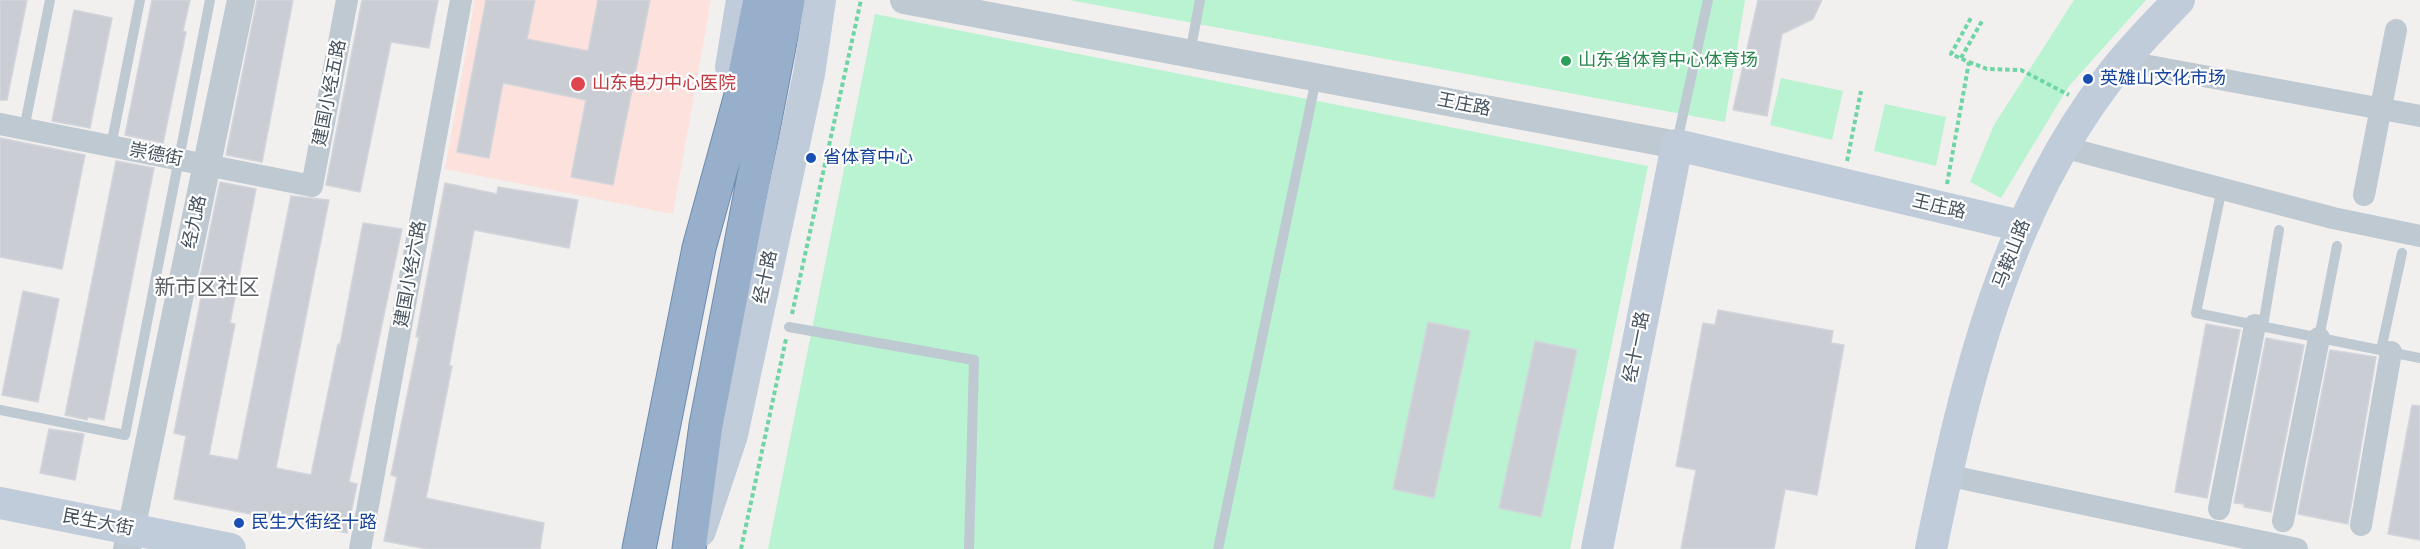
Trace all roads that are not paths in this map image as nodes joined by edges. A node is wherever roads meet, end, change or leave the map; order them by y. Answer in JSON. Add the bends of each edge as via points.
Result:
{"nodes":[{"id":1,"x":50,"y":0,"type":"edge"},
{"id":2,"x":140,"y":0,"type":"edge"},
{"id":3,"x":210,"y":0,"type":"edge"},
{"id":4,"x":241,"y":0,"type":"edge"},
{"id":5,"x":347,"y":0,"type":"edge"},
{"id":6,"x":461,"y":0,"type":"edge"},
{"id":7,"x":742,"y":0,"type":"edge"},
{"id":8,"x":760,"y":0,"type":"edge"},
{"id":9,"x":789,"y":0,"type":"edge"},
{"id":10,"x":820,"y":0,"type":"edge"},
{"id":11,"x":904,"y":0,"type":"edge"},
{"id":12,"x":1200,"y":0,"type":"edge"},
{"id":13,"x":1708,"y":0,"type":"edge"},
{"id":14,"x":2179,"y":0,"type":"edge"},
{"id":15,"x":2396,"y":30,"type":"dead end"},
{"id":16,"x":1190,"y":53,"type":"junction"},
{"id":17,"x":2122,"y":61,"type":"junction"},
{"id":18,"x":1317,"y":77,"type":"junction"},
{"id":19,"x":2379,"y":108,"type":"junction"},
{"id":20,"x":2420,"y":116,"type":"edge"},
{"id":21,"x":0,"y":124,"type":"edge"},
{"id":22,"x":24,"y":129,"type":"junction"},
{"id":23,"x":1677,"y":145,"type":"junction"},
{"id":24,"x":111,"y":146,"type":"junction"},
{"id":25,"x":2063,"y":147,"type":"junction"},
{"id":26,"x":179,"y":160,"type":"junction"},
{"id":27,"x":207,"y":165,"type":"junction"},
{"id":28,"x":312,"y":186,"type":"joint"},
{"id":29,"x":2223,"y":188,"type":"junction"},
{"id":30,"x":2364,"y":195,"type":"dead end"},
{"id":31,"x":2021,"y":226,"type":"junction"},
{"id":32,"x":2279,"y":230,"type":"dead end"},
{"id":33,"x":2420,"y":236,"type":"edge"},
{"id":34,"x":2337,"y":246,"type":"dead end"},
{"id":35,"x":699,"y":248,"type":"junction"},
{"id":36,"x":2402,"y":254,"type":"dead end"},
{"id":37,"x":2259,"y":325,"type":"junction"},
{"id":38,"x":789,"y":327,"type":"road end"},
{"id":39,"x":2319,"y":338,"type":"junction"},
{"id":40,"x":2386,"y":351,"type":"junction"},
{"id":41,"x":2420,"y":358,"type":"edge"},
{"id":42,"x":0,"y":410,"type":"edge"},
{"id":43,"x":1946,"y":475,"type":"junction"},
{"id":44,"x":0,"y":504,"type":"edge"},
{"id":45,"x":2219,"y":509,"type":"dead end"},
{"id":46,"x":2283,"y":520,"type":"dead end"},
{"id":47,"x":2361,"y":525,"type":"dead end"},
{"id":48,"x":129,"y":539,"type":"edge"},
{"id":49,"x":230,"y":549,"type":"edge"},
{"id":50,"x":360,"y":549,"type":"edge"},
{"id":51,"x":639,"y":549,"type":"edge"},
{"id":52,"x":691,"y":549,"type":"edge"},
{"id":53,"x":969,"y":549,"type":"edge"},
{"id":54,"x":1218,"y":549,"type":"edge"},
{"id":55,"x":1597,"y":549,"type":"edge"},
{"id":56,"x":1931,"y":549,"type":"edge"},
{"id":57,"x":2297,"y":549,"type":"edge"}],
"edges":[{"from":1,"to":22,"type":"lane"},
{"from":2,"to":24,"type":"lane"},
{"from":3,"to":26,"type":"lane"},
{"from":4,"to":27,"type":"street","name":"经九路"},
{"from":5,"to":28,"type":"street","name":"建国小经五路"},
{"from":6,"to":50,"type":"street","name":"建国小经六路"},
{"from":7,"to":35,"type":"main road"},
{"from":8,"to":35,"type":"highway","via":[[740,99]]},
{"from":9,"to":52,"type":"highway","name":"经十路","via":[[706,425]]},
{"from":10,"to":52,"type":"main road","name":"经十路","via":[[809,74],[732,435]]},
{"from":11,"to":16,"type":"street","name":"王庄路"},
{"from":12,"to":16,"type":"lane"},
{"from":13,"to":23,"type":"lane"},
{"from":14,"to":17,"type":"main road","name":"马鞍山路"},
{"from":15,"to":19,"type":"street"},
{"from":16,"to":18,"type":"street","name":"王庄路"},
{"from":17,"to":19,"type":"street"},
{"from":17,"to":25,"type":"main road","name":"马鞍山路"},
{"from":18,"to":23,"type":"street","name":"王庄路"},
{"from":18,"to":54,"type":"lane"},
{"from":19,"to":20,"type":"street"},
{"from":19,"to":30,"type":"street"},
{"from":21,"to":22,"type":"street","name":"崇德街"},
{"from":22,"to":24,"type":"street","name":"崇德街"},
{"from":23,"to":31,"type":"main road","name":"王庄路"},
{"from":23,"to":55,"type":"main road","name":"经十一路"},
{"from":24,"to":26,"type":"street","name":"崇德街"},
{"from":25,"to":29,"type":"street"},
{"from":25,"to":31,"type":"main road","name":"马鞍山路"},
{"from":26,"to":27,"type":"street","name":"崇德街"},
{"from":26,"to":42,"type":"lane","via":[[125,435]]},
{"from":27,"to":28,"type":"street","name":"崇德街"},
{"from":27,"to":48,"type":"street","name":"经九路"},
{"from":29,"to":33,"type":"street","via":[[2333,218]]},
{"from":29,"to":37,"type":"lane","via":[[2196,313]]},
{"from":31,"to":43,"type":"main road","name":"马鞍山路","via":[[1971,370]]},
{"from":32,"to":37,"type":"lane"},
{"from":34,"to":39,"type":"lane"},
{"from":35,"to":51,"type":"highway"},
{"from":36,"to":40,"type":"lane"},
{"from":37,"to":39,"type":"lane"},
{"from":37,"to":45,"type":"street"},
{"from":38,"to":53,"type":"lane","via":[[974,360]]},
{"from":39,"to":40,"type":"lane"},
{"from":39,"to":46,"type":"street"},
{"from":40,"to":41,"type":"lane"},
{"from":40,"to":47,"type":"street"},
{"from":43,"to":56,"type":"main road","name":"马鞍山路"},
{"from":43,"to":57,"type":"street"},
{"from":44,"to":48,"type":"main road","name":"民生大街"},
{"from":48,"to":49,"type":"main road","name":"民生大街"}]}
